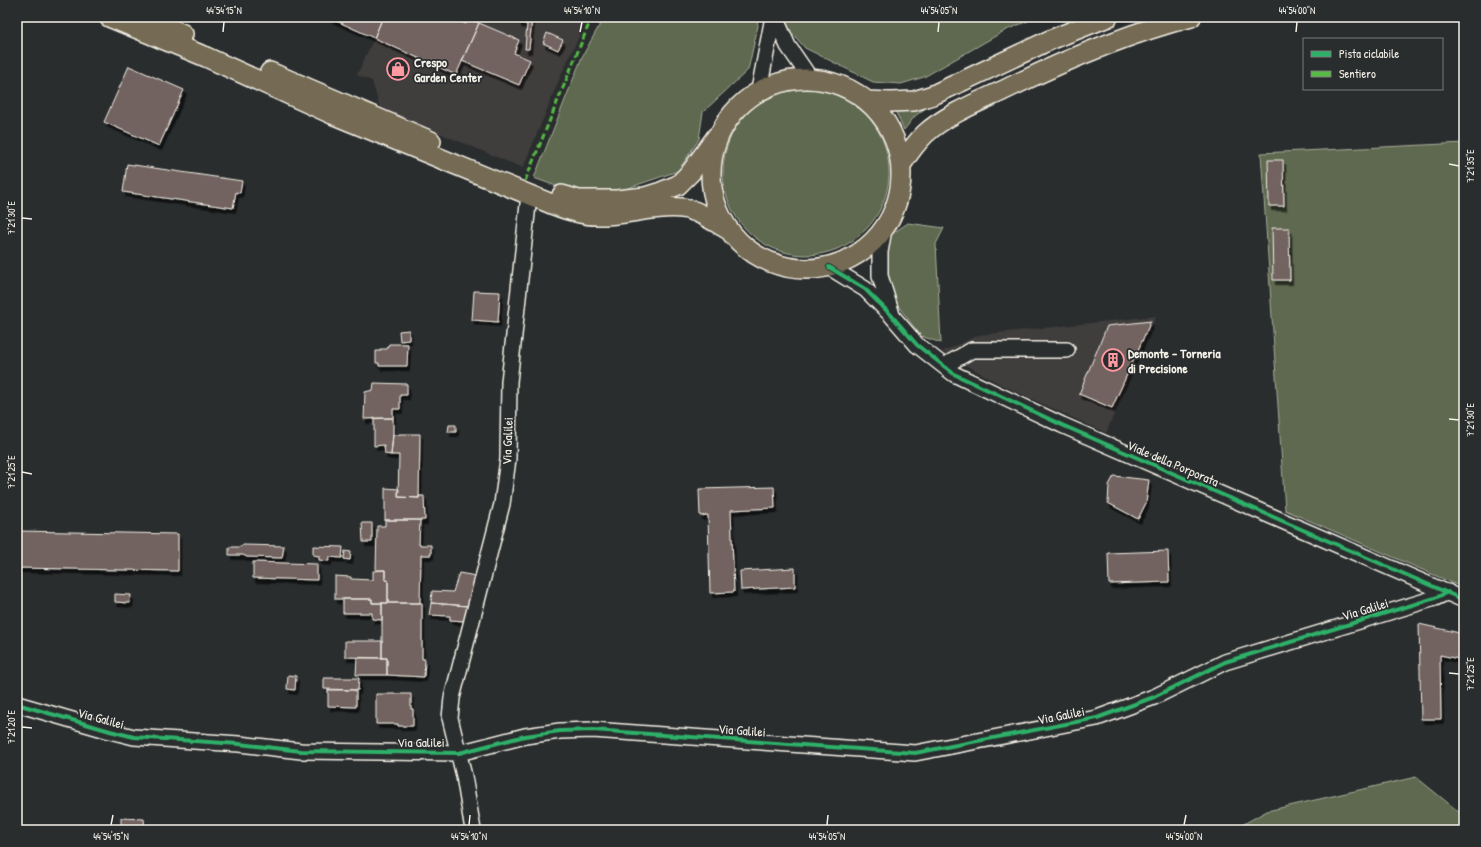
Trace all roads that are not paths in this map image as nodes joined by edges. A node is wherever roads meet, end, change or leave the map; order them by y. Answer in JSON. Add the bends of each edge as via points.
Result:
{"nodes":[{"id":1,"x":109,"y":17,"type":"edge"},
{"id":2,"x":144,"y":17,"type":"edge"},
{"id":3,"x":774,"y":17,"type":"edge"},
{"id":4,"x":1108,"y":17,"type":"edge"},
{"id":5,"x":1191,"y":17,"type":"edge"},
{"id":6,"x":810,"y":78,"type":"junction"},
{"id":7,"x":759,"y":90,"type":"junction"},
{"id":8,"x":868,"y":100,"type":"junction"},
{"id":9,"x":717,"y":136,"type":"junction"},
{"id":10,"x":901,"y":165,"type":"junction"},
{"id":11,"x":528,"y":195,"type":"junction"},
{"id":12,"x":727,"y":229,"type":"junction"},
{"id":13,"x":884,"y":229,"type":"junction"},
{"id":14,"x":829,"y":267,"type":"junction"},
{"id":15,"x":892,"y":316,"type":"junction"},
{"id":16,"x":1067,"y":350,"type":"dead end"},
{"id":17,"x":944,"y":366,"type":"junction"},
{"id":18,"x":1448,"y":592,"type":"junction"},
{"id":19,"x":1464,"y":600,"type":"edge"},
{"id":20,"x":17,"y":704,"type":"edge"},
{"id":21,"x":459,"y":753,"type":"junction"},
{"id":22,"x":473,"y":830,"type":"edge"}],
"edges":[{"from":1,"to":11,"type":"main road","via":[[206,57],[332,114]]},
{"from":2,"to":9,"type":"main road","via":[[496,168],[579,200],[645,198],[678,185],[691,172]]},
{"from":3,"to":6,"type":"street","via":[[788,46]]},
{"from":3,"to":7,"type":"street"},
{"from":4,"to":8,"type":"main road","via":[[1050,40],[933,95],[914,101]]},
{"from":5,"to":10,"type":"main road","via":[[1117,40],[1057,64],[978,102],[942,121],[925,134]]},
{"from":6,"to":7,"type":"main road","via":[[783,80]]},
{"from":6,"to":8,"type":"main road","via":[[841,84]]},
{"from":7,"to":9,"type":"main road","via":[[742,102]]},
{"from":8,"to":10,"type":"main road","via":[[893,135]]},
{"from":9,"to":12,"type":"main road","via":[[711,156],[710,181],[716,206]]},
{"from":10,"to":13,"type":"main road","via":[[900,188],[894,210]]},
{"from":11,"to":12,"type":"main road","via":[[574,212],[596,215],[684,208]]},
{"from":11,"to":21,"type":"street","name":"Via Galilei","via":[[509,382],[508,459],[502,504],[450,712]]},
{"from":12,"to":14,"type":"main road","via":[[747,250],[772,264],[800,270]]},
{"from":13,"to":14,"type":"main road","via":[[868,246],[850,259]]},
{"from":13,"to":15,"type":"street","via":[[880,252],[880,276]]},
{"from":14,"to":15,"type":"street","name":"Viale della Porporata","via":[[864,289]]},
{"from":15,"to":17,"type":"street","name":"Viale della Porporata","via":[[917,345]]},
{"from":16,"to":17,"type":"street","via":[[972,350]]},
{"from":17,"to":18,"type":"street","name":"Viale della Porporata","via":[[954,374],[1062,425]]},
{"from":18,"to":19,"type":"street","name":"Viale della Porporata"},
{"from":18,"to":21,"type":"street","name":"Via Galilei","via":[[1226,662],[1154,697],[1097,718],[915,753],[593,730],[525,736]]},
{"from":20,"to":21,"type":"street","name":"Via Galilei","via":[[134,737],[301,751]]},
{"from":21,"to":22,"type":"street","name":"Via Galilei"}]}
